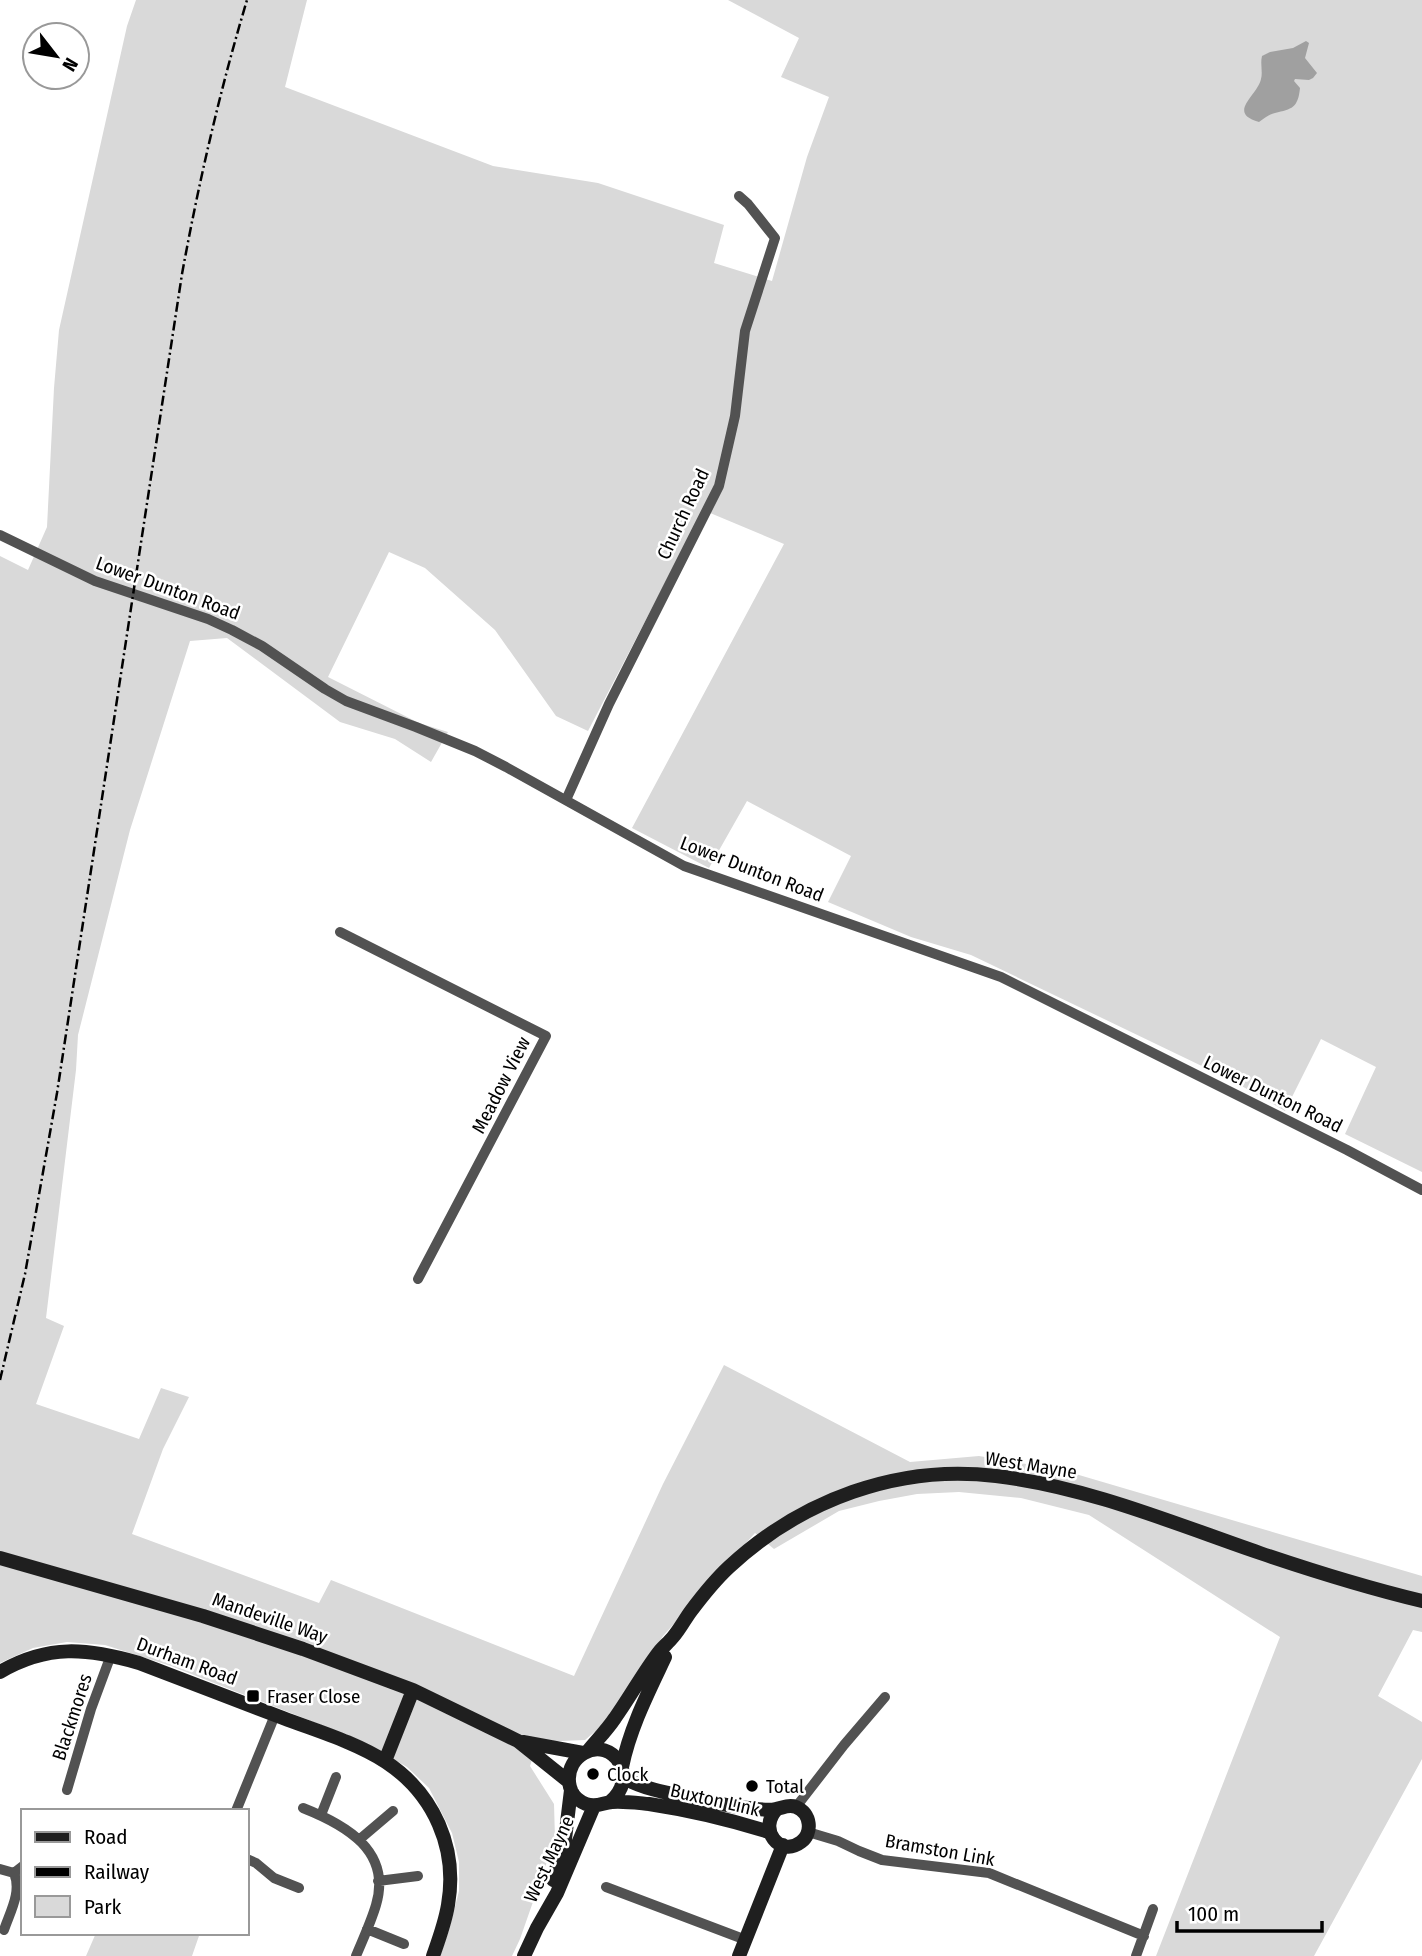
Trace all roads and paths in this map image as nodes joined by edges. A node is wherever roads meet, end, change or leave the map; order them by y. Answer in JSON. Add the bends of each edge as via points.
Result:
{"nodes":[{"id":1,"x":739,"y":196,"type":"dead end"},
{"id":2,"x":0,"y":535,"type":"edge"},
{"id":3,"x":566,"y":800,"type":"junction"},
{"id":4,"x":340,"y":932,"type":"dead end"},
{"id":5,"x":1422,"y":1190,"type":"edge"},
{"id":6,"x":418,"y":1279,"type":"dead end"},
{"id":7,"x":0,"y":1558,"type":"edge"},
{"id":8,"x":1422,"y":1601,"type":"edge"},
{"id":9,"x":674,"y":1636,"type":"junction"},
{"id":10,"x":111,"y":1655,"type":"junction"},
{"id":11,"x":0,"y":1672,"type":"edge"},
{"id":12,"x":413,"y":1690,"type":"junction"},
{"id":13,"x":885,"y":1697,"type":"dead end"},
{"id":14,"x":275,"y":1715,"type":"junction"},
{"id":15,"x":518,"y":1741,"type":"junction"},
{"id":16,"x":585,"y":1752,"type":"junction"},
{"id":17,"x":385,"y":1761,"type":"junction"},
{"id":18,"x":623,"y":1772,"type":"junction"},
{"id":19,"x":336,"y":1777,"type":"dead end"},
{"id":20,"x":570,"y":1785,"type":"junction"},
{"id":21,"x":67,"y":1790,"type":"dead end"},
{"id":22,"x":610,"y":1802,"type":"junction"},
{"id":23,"x":594,"y":1806,"type":"junction"},
{"id":24,"x":796,"y":1807,"type":"junction"},
{"id":25,"x":303,"y":1808,"type":"dead end"},
{"id":26,"x":237,"y":1809,"type":"edge"},
{"id":27,"x":777,"y":1809,"type":"junction"},
{"id":28,"x":393,"y":1811,"type":"dead end"},
{"id":29,"x":321,"y":1815,"type":"junction"},
{"id":30,"x":769,"y":1832,"type":"junction"},
{"id":31,"x":808,"y":1832,"type":"junction"},
{"id":32,"x":360,"y":1839,"type":"junction"},
{"id":33,"x":783,"y":1845,"type":"junction"},
{"id":34,"x":248,"y":1859,"type":"edge"},
{"id":35,"x":0,"y":1869,"type":"edge"},
{"id":36,"x":19,"y":1869,"type":"edge"},
{"id":37,"x":418,"y":1876,"type":"dead end"},
{"id":38,"x":378,"y":1881,"type":"junction"},
{"id":39,"x":606,"y":1887,"type":"dead end"},
{"id":40,"x":299,"y":1888,"type":"dead end"},
{"id":41,"x":1153,"y":1909,"type":"dead end"},
{"id":42,"x":537,"y":1928,"type":"junction"},
{"id":43,"x":367,"y":1929,"type":"junction"},
{"id":44,"x":4,"y":1930,"type":"dead end"},
{"id":45,"x":1144,"y":1936,"type":"junction"},
{"id":46,"x":746,"y":1940,"type":"junction"},
{"id":47,"x":404,"y":1944,"type":"dead end"},
{"id":48,"x":356,"y":1956,"type":"edge"},
{"id":49,"x":433,"y":1956,"type":"edge"},
{"id":50,"x":524,"y":1956,"type":"edge"},
{"id":51,"x":739,"y":1956,"type":"edge"},
{"id":52,"x":1136,"y":1956,"type":"edge"}],
"edges":[{"from":1,"to":3,"type":"street","name":"Church Road","via":[[775,238],[745,331],[735,416],[719,486]]},
{"from":2,"to":3,"type":"street","name":"Lower Dunton Road","via":[[95,581],[232,630],[346,701],[454,742]]},
{"from":3,"to":5,"type":"street","name":"Lower Dunton Road","via":[[684,866],[1001,977]]},
{"from":4,"to":6,"type":"street","name":"Meadow View","via":[[546,1036]]},
{"from":7,"to":12,"type":"main road","name":"Mandeville Way","via":[[203,1616]]},
{"from":8,"to":9,"type":"main road","name":"West Mayne","via":[[1067,1488],[994,1475],[943,1474],[866,1486],[785,1524],[729,1567]]},
{"from":9,"to":16,"type":"main road","name":"West Mayne","via":[[614,1720]]},
{"from":9,"to":18,"type":"main road","name":"West Mayne","via":[[641,1706]]},
{"from":10,"to":11,"type":"main road","name":"Durham Road","via":[[54,1652]]},
{"from":10,"to":14,"type":"main road","name":"Durham Road"},
{"from":10,"to":21,"type":"street","name":"Blackmores"},
{"from":12,"to":15,"type":"main road","name":"Mandeville Way"},
{"from":12,"to":17,"type":"main road"},
{"from":13,"to":24,"type":"street"},
{"from":14,"to":17,"type":"main road","name":"Durham Road"},
{"from":14,"to":26,"type":"street"},
{"from":15,"to":16,"type":"main road","name":"Mandeville Way"},
{"from":15,"to":20,"type":"main road","name":"Mandeville Way"},
{"from":16,"to":18,"type":"main road","via":[[611,1754]]},
{"from":16,"to":20,"type":"main road","via":[[571,1765]]},
{"from":17,"to":49,"type":"main road","name":"Durham Road","via":[[422,1795],[446,1842],[448,1905]]},
{"from":18,"to":22,"type":"main road","via":[[623,1788]]},
{"from":18,"to":27,"type":"main road","name":"Buxton Link","via":[[647,1788],[736,1807]]},
{"from":19,"to":29,"type":"street"},
{"from":20,"to":23,"type":"main road","via":[[580,1801]]},
{"from":20,"to":42,"type":"main road","name":"West Mayne","via":[[565,1839]]},
{"from":22,"to":23,"type":"main road"},
{"from":22,"to":30,"type":"main road","name":"Buxton Link","via":[[649,1804]]},
{"from":23,"to":42,"type":"main road","name":"West Mayne"},
{"from":24,"to":27,"type":"main road"},
{"from":24,"to":31,"type":"main road","via":[[806,1814]]},
{"from":25,"to":29,"type":"street"},
{"from":27,"to":30,"type":"main road","via":[[769,1819]]},
{"from":28,"to":32,"type":"street"},
{"from":29,"to":32,"type":"street"},
{"from":30,"to":33,"type":"main road"},
{"from":31,"to":33,"type":"main road","via":[[799,1843]]},
{"from":31,"to":45,"type":"street","name":"Bramston Link","via":[[882,1860],[989,1873]]},
{"from":32,"to":38,"type":"street","via":[[373,1855]]},
{"from":33,"to":46,"type":"main road"},
{"from":34,"to":40,"type":"street"},
{"from":35,"to":36,"type":"street"},
{"from":36,"to":44,"type":"street","via":[[17,1892]]},
{"from":37,"to":38,"type":"street"},
{"from":38,"to":43,"type":"street","via":[[379,1894]]},
{"from":39,"to":46,"type":"street"},
{"from":41,"to":45,"type":"street"},
{"from":42,"to":50,"type":"main road","name":"West Mayne"},
{"from":43,"to":47,"type":"street"},
{"from":43,"to":48,"type":"street"},
{"from":45,"to":52,"type":"street"},
{"from":46,"to":51,"type":"main road"}]}
